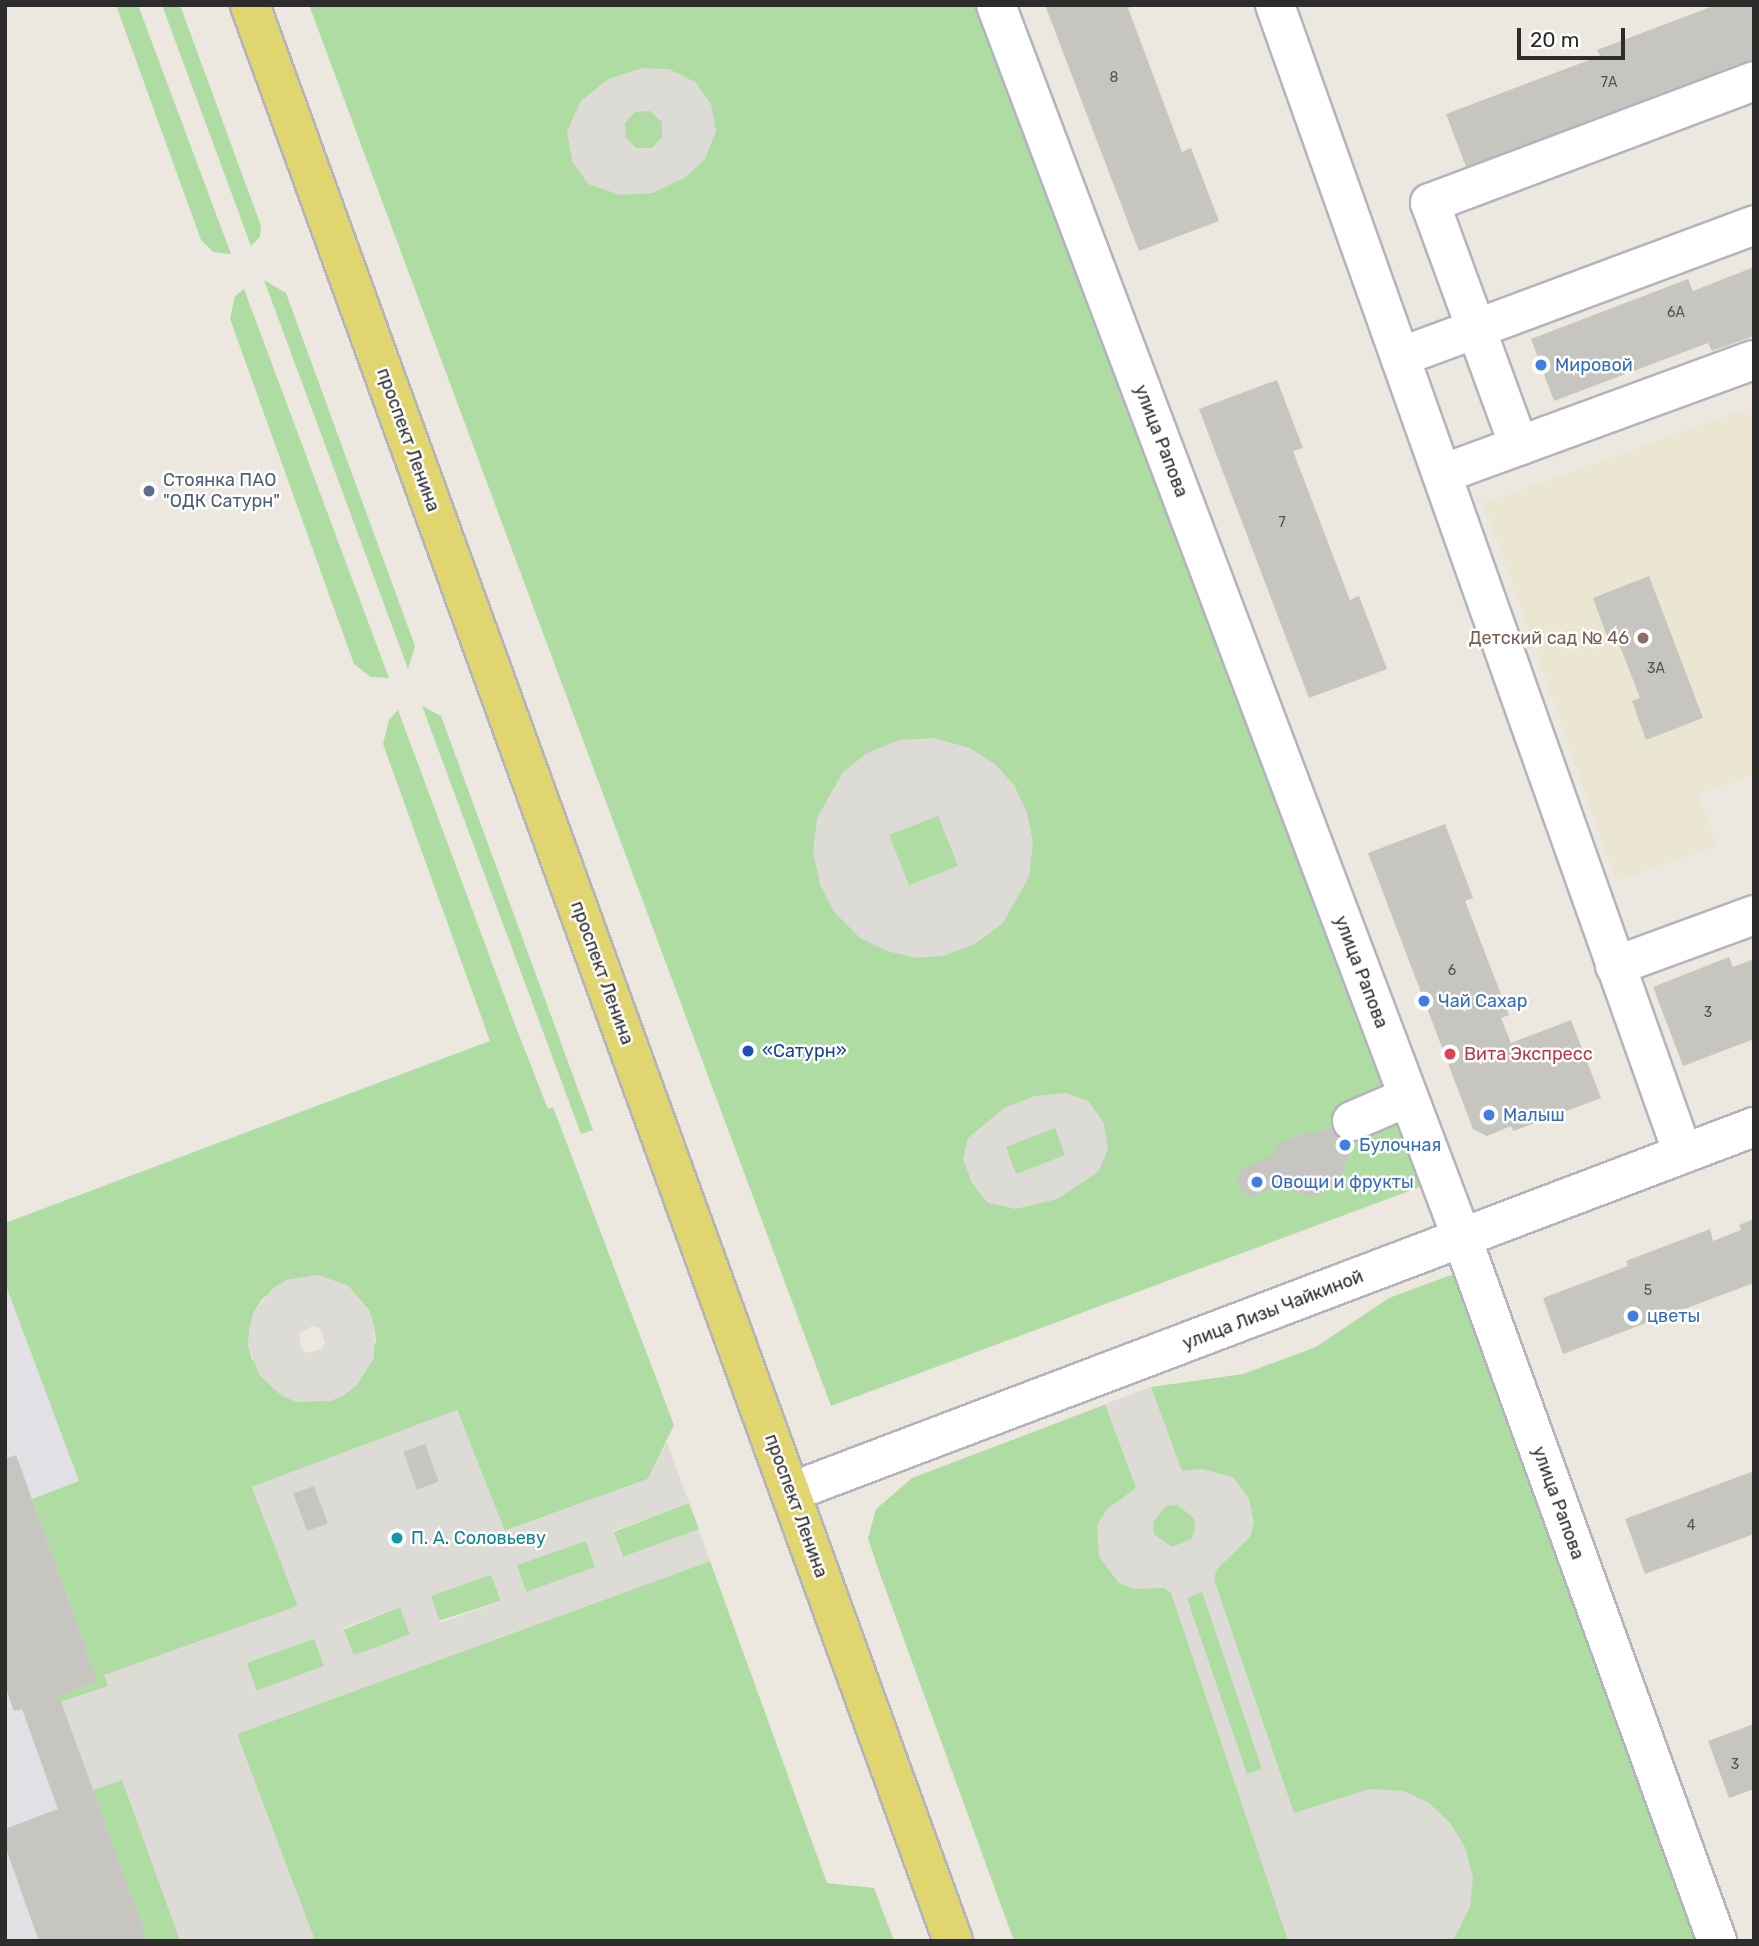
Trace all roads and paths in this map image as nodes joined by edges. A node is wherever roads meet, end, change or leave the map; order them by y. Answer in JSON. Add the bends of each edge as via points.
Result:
{"nodes":[{"id":1,"x":250,"y":5,"type":"edge"},
{"id":2,"x":996,"y":5,"type":"edge"},
{"id":3,"x":1275,"y":5,"type":"edge"},
{"id":4,"x":1754,"y":81,"type":"edge"},
{"id":5,"x":1754,"y":225,"type":"edge"},
{"id":6,"x":1476,"y":329,"type":"junction"},
{"id":7,"x":1400,"y":357,"type":"junction"},
{"id":8,"x":1754,"y":360,"type":"edge"},
{"id":9,"x":1519,"y":446,"type":"junction"},
{"id":10,"x":1442,"y":474,"type":"junction"},
{"id":11,"x":1754,"y":915,"type":"edge"},
{"id":12,"x":1615,"y":966,"type":"junction"},
{"id":13,"x":1408,"y":1097,"type":"junction"},
{"id":14,"x":1352,"y":1121,"type":"dead end"},
{"id":15,"x":1754,"y":1127,"type":"edge"},
{"id":16,"x":1683,"y":1154,"type":"junction"},
{"id":17,"x":1462,"y":1238,"type":"junction"},
{"id":18,"x":791,"y":1492,"type":"junction"},
{"id":19,"x":953,"y":1941,"type":"edge"},
{"id":20,"x":1717,"y":1941,"type":"edge"}],
"edges":[{"from":1,"to":18,"type":"main road","name":"проспект Ленина"},
{"from":2,"to":13,"type":"street","name":"улица Рапова"},
{"from":3,"to":7,"type":"street"},
{"from":4,"to":6,"type":"street","via":[[1430,203]]},
{"from":5,"to":6,"type":"street"},
{"from":6,"to":7,"type":"street"},
{"from":6,"to":9,"type":"street"},
{"from":7,"to":10,"type":"street"},
{"from":8,"to":9,"type":"street"},
{"from":9,"to":10,"type":"street"},
{"from":10,"to":12,"type":"street"},
{"from":11,"to":12,"type":"street"},
{"from":12,"to":16,"type":"street"},
{"from":13,"to":14,"type":"street"},
{"from":13,"to":17,"type":"street","name":"улица Рапова"},
{"from":15,"to":16,"type":"street","name":"улица Лизы Чайкиной"},
{"from":16,"to":17,"type":"street","name":"улица Лизы Чайкиной"},
{"from":17,"to":18,"type":"street","name":"улица Лизы Чайкиной"},
{"from":17,"to":20,"type":"street","name":"улица Рапова"},
{"from":18,"to":19,"type":"main road","name":"проспект Ленина"}]}
